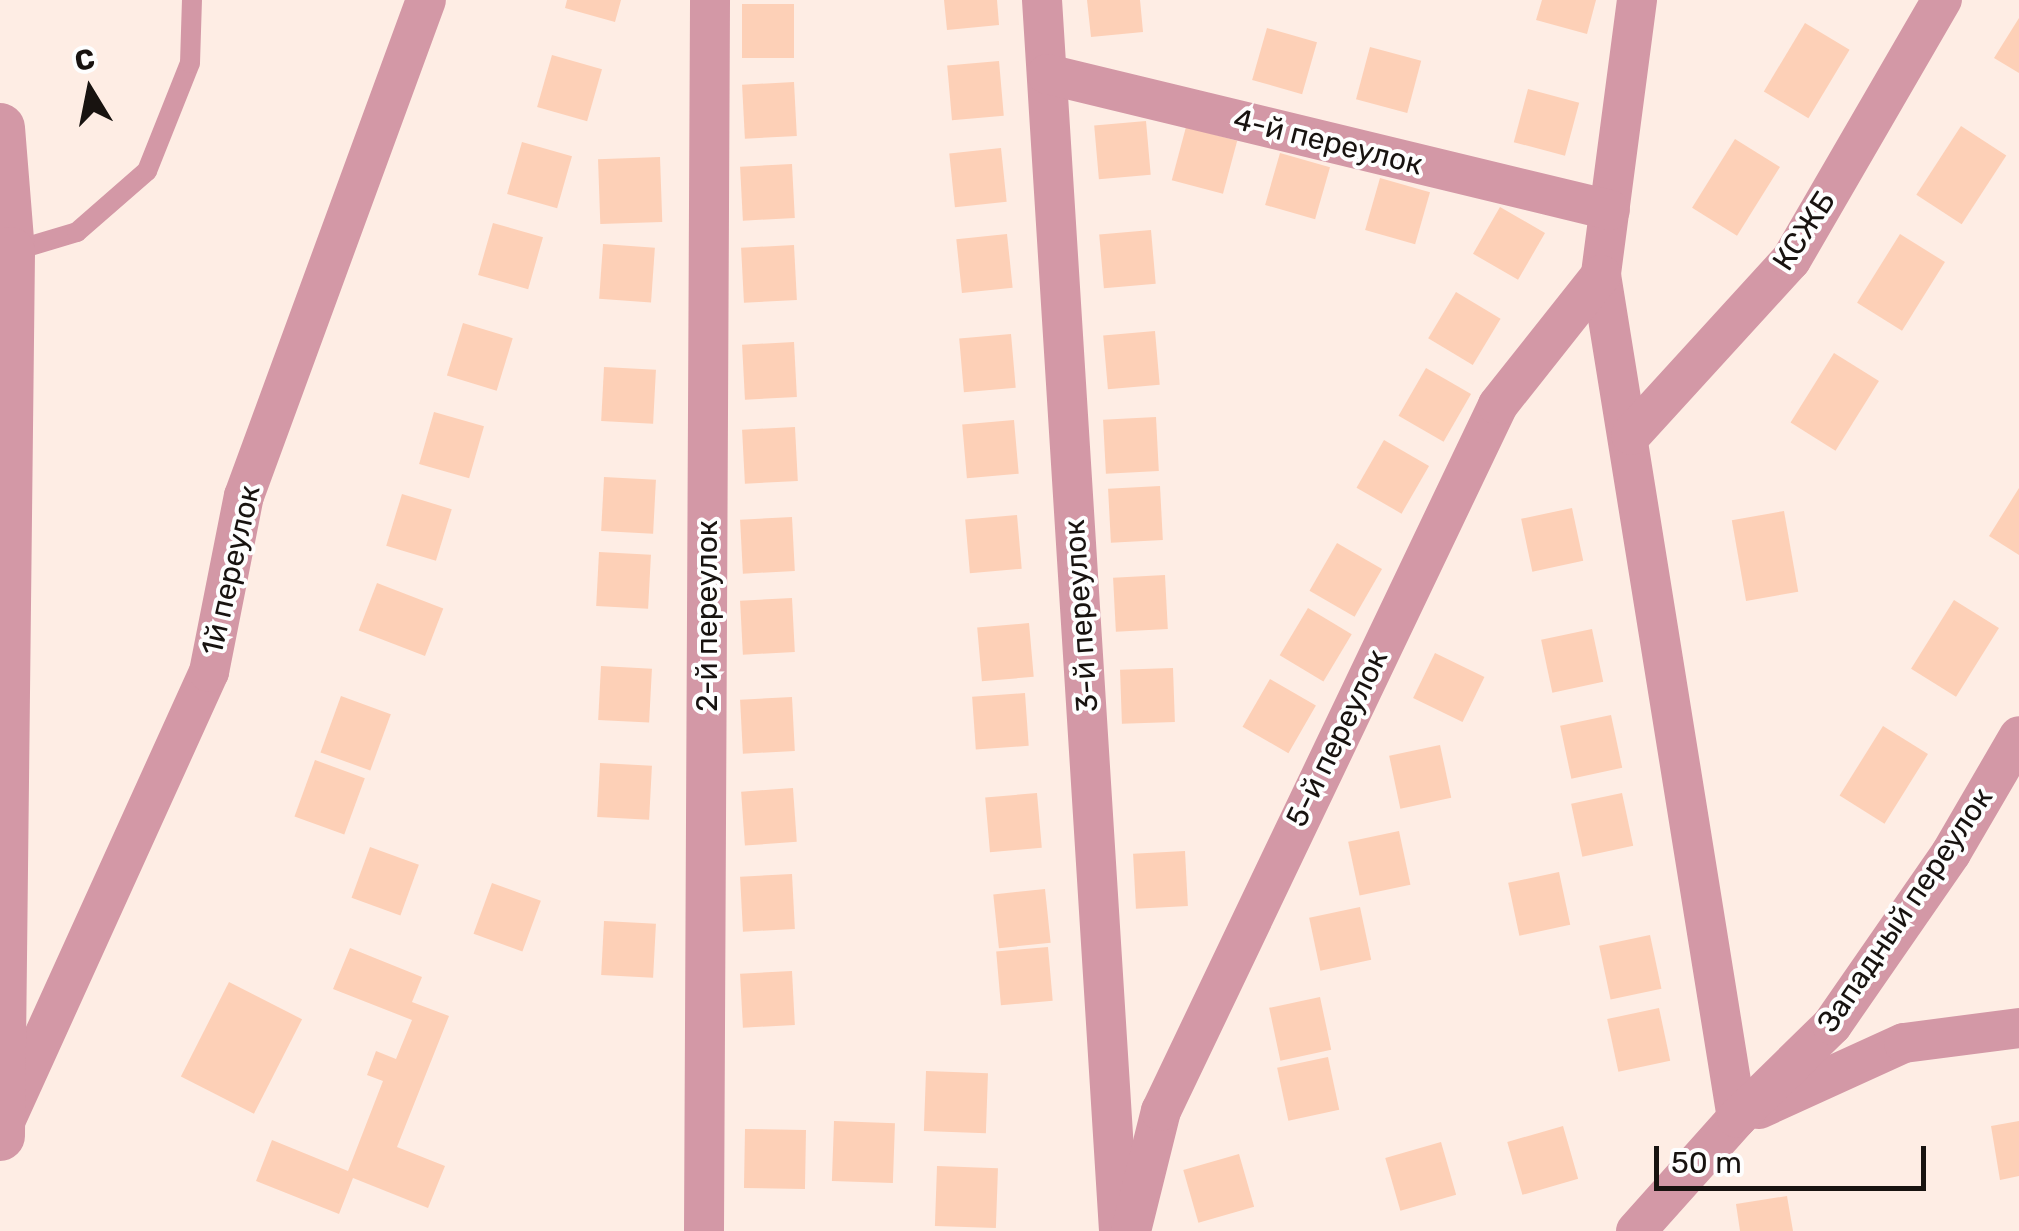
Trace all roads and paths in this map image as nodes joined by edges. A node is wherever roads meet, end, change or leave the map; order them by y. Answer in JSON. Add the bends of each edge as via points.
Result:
{"nodes":[{"id":1,"x":192,"y":0,"type":"edge"},
{"id":2,"x":426,"y":0,"type":"edge"},
{"id":3,"x":710,"y":0,"type":"edge"},
{"id":4,"x":1042,"y":0,"type":"edge"},
{"id":5,"x":1637,"y":0,"type":"edge"},
{"id":6,"x":1942,"y":0,"type":"edge"},
{"id":7,"x":1047,"y":74,"type":"junction"},
{"id":8,"x":0,"y":128,"type":"edge"},
{"id":9,"x":1610,"y":210,"type":"junction"},
{"id":10,"x":10,"y":252,"type":"junction"},
{"id":11,"x":1601,"y":274,"type":"junction"},
{"id":12,"x":1631,"y":436,"type":"junction"},
{"id":13,"x":2019,"y":736,"type":"edge"},
{"id":14,"x":2019,"y":1028,"type":"edge"},
{"id":15,"x":1736,"y":1118,"type":"junction"},
{"id":16,"x":1,"y":1129,"type":"edge"},
{"id":17,"x":704,"y":1231,"type":"edge"},
{"id":18,"x":1119,"y":1231,"type":"edge"},
{"id":19,"x":1131,"y":1231,"type":"edge"},
{"id":20,"x":1636,"y":1231,"type":"edge"}],
"edges":[{"from":1,"to":10,"type":"lane","via":[[190,63],[147,171],[77,232]]},
{"from":2,"to":16,"type":"street","name":"1й переулок","via":[[244,496],[209,672]]},
{"from":3,"to":17,"type":"street","name":"2-й переулок"},
{"from":4,"to":7,"type":"street","name":"3-й переулок"},
{"from":5,"to":9,"type":"street"},
{"from":6,"to":12,"type":"street","name":"КСЖБ","via":[[1790,260]]},
{"from":7,"to":9,"type":"street","name":"4-й переулок"},
{"from":7,"to":18,"type":"street","name":"3-й переулок"},
{"from":8,"to":10,"type":"street"},
{"from":9,"to":11,"type":"street"},
{"from":10,"to":16,"type":"street"},
{"from":11,"to":12,"type":"street"},
{"from":11,"to":19,"type":"street","name":"5-й переулок","via":[[1498,405],[1162,1112]]},
{"from":12,"to":15,"type":"street"},
{"from":13,"to":15,"type":"street","name":"Западный переулок","via":[[1951,854],[1832,1025]]},
{"from":14,"to":15,"type":"street","via":[[1904,1044]]},
{"from":15,"to":20,"type":"street","name":"Западный переулок"}]}
